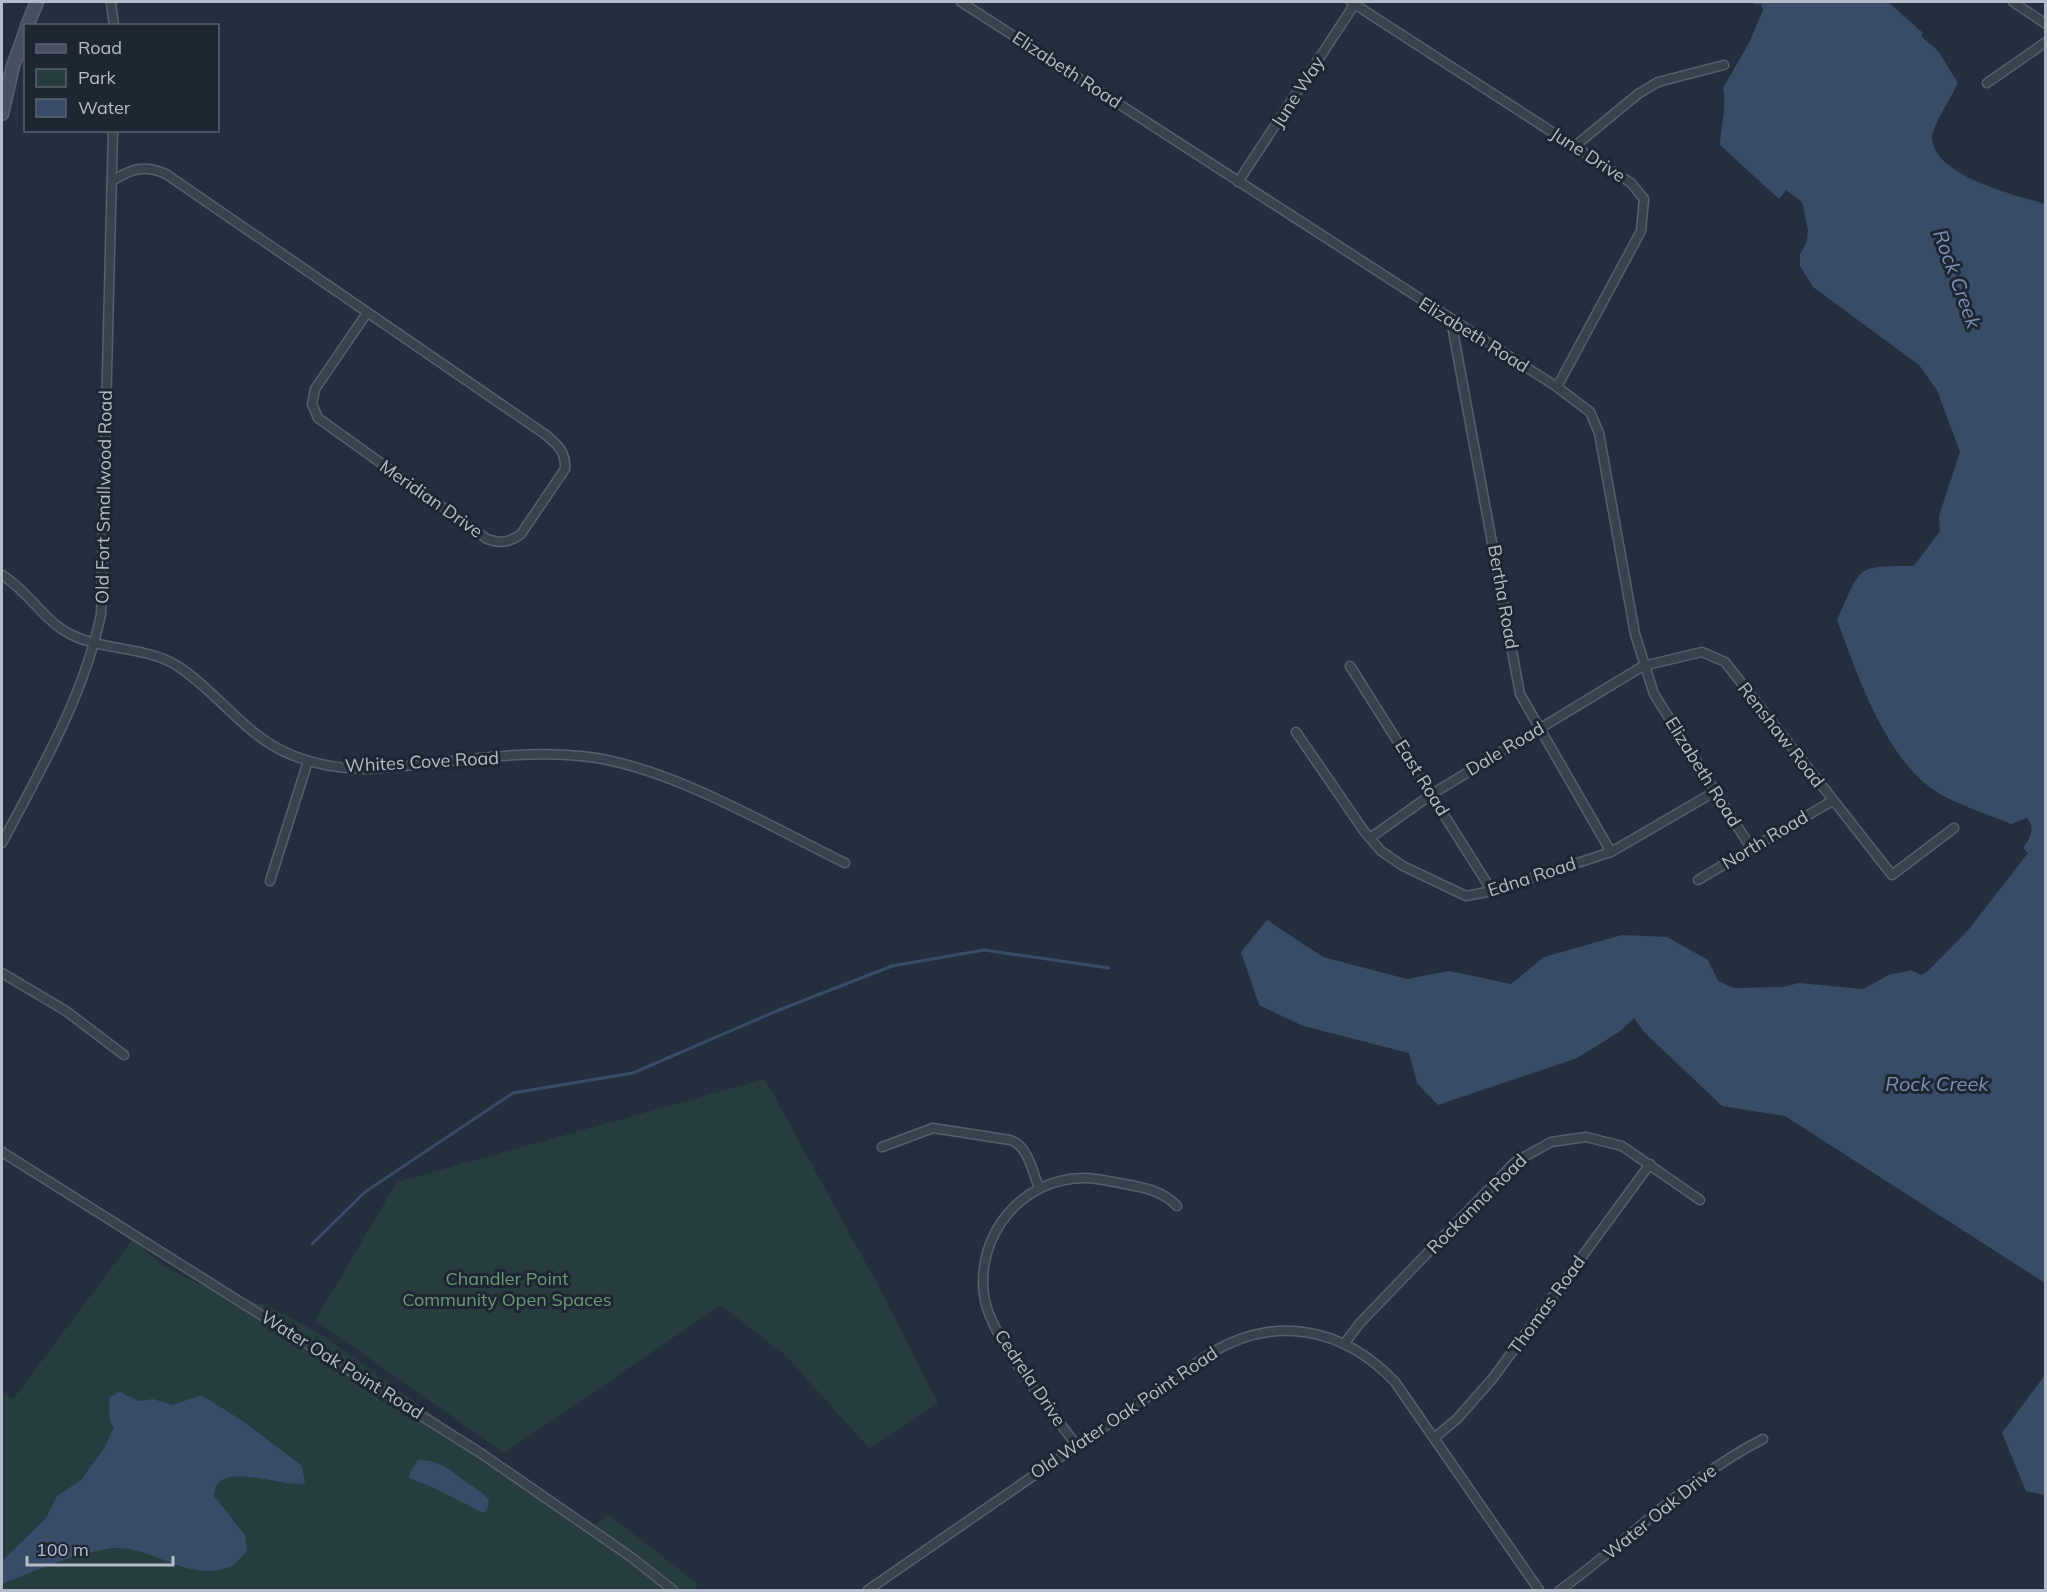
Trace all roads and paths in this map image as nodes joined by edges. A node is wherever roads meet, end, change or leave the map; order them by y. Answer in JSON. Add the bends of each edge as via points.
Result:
{"nodes":[{"id":1,"x":37,"y":2,"type":"edge"},
{"id":2,"x":111,"y":2,"type":"edge"},
{"id":3,"x":961,"y":2,"type":"edge"},
{"id":4,"x":1354,"y":2,"type":"edge"},
{"id":5,"x":2013,"y":2,"type":"edge"},
{"id":6,"x":28,"y":24,"type":"edge"},
{"id":7,"x":114,"y":24,"type":"edge"},
{"id":8,"x":2046,"y":24,"type":"edge"},
{"id":9,"x":24,"y":36,"type":"edge"},
{"id":10,"x":2046,"y":42,"type":"edge"},
{"id":11,"x":1724,"y":65,"type":"dead end"},
{"id":12,"x":1987,"y":83,"type":"dead end"},
{"id":13,"x":2,"y":114,"type":"edge"},
{"id":14,"x":113,"y":132,"type":"edge"},
{"id":15,"x":1575,"y":146,"type":"junction"},
{"id":16,"x":112,"y":181,"type":"junction"},
{"id":17,"x":1238,"y":182,"type":"junction"},
{"id":18,"x":367,"y":313,"type":"junction"},
{"id":19,"x":1451,"y":320,"type":"junction"},
{"id":20,"x":1557,"y":387,"type":"junction"},
{"id":21,"x":2,"y":575,"type":"edge"},
{"id":22,"x":95,"y":644,"type":"junction"},
{"id":23,"x":1350,"y":666,"type":"dead end"},
{"id":24,"x":1643,"y":666,"type":"junction"},
{"id":25,"x":1538,"y":729,"type":"junction"},
{"id":26,"x":1296,"y":732,"type":"dead end"},
{"id":27,"x":308,"y":761,"type":"junction"},
{"id":28,"x":1716,"y":791,"type":"junction"},
{"id":29,"x":1432,"y":794,"type":"junction"},
{"id":30,"x":1832,"y":801,"type":"junction"},
{"id":31,"x":1954,"y":828,"type":"dead end"},
{"id":32,"x":1370,"y":838,"type":"junction"},
{"id":33,"x":2,"y":843,"type":"edge"},
{"id":34,"x":1751,"y":848,"type":"junction"},
{"id":35,"x":1611,"y":852,"type":"junction"},
{"id":36,"x":845,"y":863,"type":"dead end"},
{"id":37,"x":1698,"y":880,"type":"dead end"},
{"id":38,"x":270,"y":881,"type":"dead end"},
{"id":39,"x":1492,"y":891,"type":"junction"},
{"id":40,"x":2,"y":973,"type":"edge"},
{"id":41,"x":124,"y":1055,"type":"dead end"},
{"id":42,"x":882,"y":1147,"type":"dead end"},
{"id":43,"x":2,"y":1152,"type":"edge"},
{"id":44,"x":1650,"y":1164,"type":"junction"},
{"id":45,"x":1039,"y":1188,"type":"junction"},
{"id":46,"x":1700,"y":1200,"type":"dead end"},
{"id":47,"x":1177,"y":1206,"type":"dead end"},
{"id":48,"x":1344,"y":1344,"type":"junction"},
{"id":49,"x":1434,"y":1438,"type":"junction"},
{"id":50,"x":1763,"y":1439,"type":"dead end"},
{"id":51,"x":1077,"y":1446,"type":"junction"},
{"id":52,"x":673,"y":1590,"type":"edge"},
{"id":53,"x":868,"y":1590,"type":"edge"},
{"id":54,"x":1539,"y":1590,"type":"edge"},
{"id":55,"x":1560,"y":1590,"type":"edge"}],
"edges":[{"from":1,"to":6,"type":"main road"},
{"from":2,"to":7,"type":"street"},
{"from":3,"to":17,"type":"street","name":"Elizabeth Road"},
{"from":4,"to":15,"type":"street","name":"June Drive"},
{"from":4,"to":17,"type":"street","name":"June Way"},
{"from":5,"to":8,"type":"street"},
{"from":9,"to":13,"type":"main road"},
{"from":10,"to":12,"type":"street"},
{"from":11,"to":15,"type":"street","via":[[1658,82]]},
{"from":14,"to":16,"type":"street","name":"Old Fort Smallwood Road"},
{"from":15,"to":20,"type":"street","name":"June Drive","via":[[1630,183],[1644,199],[1645,211],[1641,231]]},
{"from":16,"to":18,"type":"street","name":"Meridian Drive","via":[[138,168],[166,174]]},
{"from":16,"to":22,"type":"street","name":"Old Fort Smallwood Road","via":[[101,614]]},
{"from":17,"to":19,"type":"street","name":"Elizabeth Road"},
{"from":18,"to":18,"type":"street","name":"Meridian Drive","via":[[561,449],[566,459],[561,477],[512,541],[488,539],[318,418],[312,404],[315,390]]},
{"from":19,"to":20,"type":"street","name":"Elizabeth Road"},
{"from":19,"to":25,"type":"street","name":"Bertha Road","via":[[1520,694]]},
{"from":20,"to":24,"type":"street","name":"Elizabeth Road","via":[[1595,420]]},
{"from":21,"to":22,"type":"street","name":"Whites Cove Road","via":[[19,586],[60,628]]},
{"from":22,"to":27,"type":"street","name":"Whites Cove Road","via":[[162,658],[173,664],[256,734]]},
{"from":22,"to":33,"type":"street","name":"Old Fort Smallwood Road","via":[[54,742]]},
{"from":23,"to":29,"type":"street","name":"East Road"},
{"from":24,"to":25,"type":"street","name":"Dale Road"},
{"from":24,"to":28,"type":"street","name":"Elizabeth Road","via":[[1654,694]]},
{"from":24,"to":30,"type":"street","name":"Renshaw Road","via":[[1702,652],[1725,662]]},
{"from":25,"to":29,"type":"street","name":"Dale Road"},
{"from":25,"to":35,"type":"street","name":"Bertha Road"},
{"from":26,"to":32,"type":"street","name":"Edna Road"},
{"from":27,"to":36,"type":"street","name":"Whites Cove Road","via":[[363,769],[536,755],[599,758],[671,779]]},
{"from":27,"to":38,"type":"street"},
{"from":28,"to":34,"type":"street","name":"Elizabeth Road"},
{"from":28,"to":35,"type":"street","name":"Edna Road"},
{"from":29,"to":32,"type":"street","name":"Dale Road"},
{"from":29,"to":39,"type":"street","name":"East Road"},
{"from":30,"to":31,"type":"street","name":"Renshaw Road","via":[[1892,875]]},
{"from":30,"to":34,"type":"street","name":"North Road"},
{"from":32,"to":39,"type":"street","name":"Edna Road","via":[[1394,861],[1458,893],[1476,895]]},
{"from":34,"to":37,"type":"street","name":"North Road"},
{"from":35,"to":39,"type":"street","name":"Edna Road"},
{"from":40,"to":41,"type":"street","via":[[66,1011]]},
{"from":42,"to":45,"type":"street","via":[[933,1128],[1010,1140],[1024,1150]]},
{"from":43,"to":52,"type":"street","name":"Water Oak Point Road","via":[[482,1454]]},
{"from":44,"to":46,"type":"street","name":"Rockanna Road"},
{"from":44,"to":48,"type":"street","name":"Rockanna Road","via":[[1622,1146],[1597,1138],[1574,1137],[1537,1147],[1515,1162]]},
{"from":44,"to":49,"type":"street","name":"Thomas Road","via":[[1493,1378]]},
{"from":45,"to":47,"type":"street","name":"Cedrela Drive","via":[[1094,1178],[1155,1191]]},
{"from":45,"to":51,"type":"street","name":"Cedrela Drive","via":[[1010,1210],[990,1239],[983,1266],[984,1297],[1002,1341]]},
{"from":48,"to":49,"type":"street","name":"Old Water Oak Point Road","via":[[1385,1372]]},
{"from":48,"to":51,"type":"street","name":"Old Water Oak Point Road","via":[[1290,1330],[1234,1341]]},
{"from":49,"to":54,"type":"street","name":"Old Water Oak Point Road"},
{"from":50,"to":55,"type":"street","name":"Water Oak Drive","via":[[1680,1491]]},
{"from":51,"to":53,"type":"street","name":"Old Water Oak Point Road"}]}
